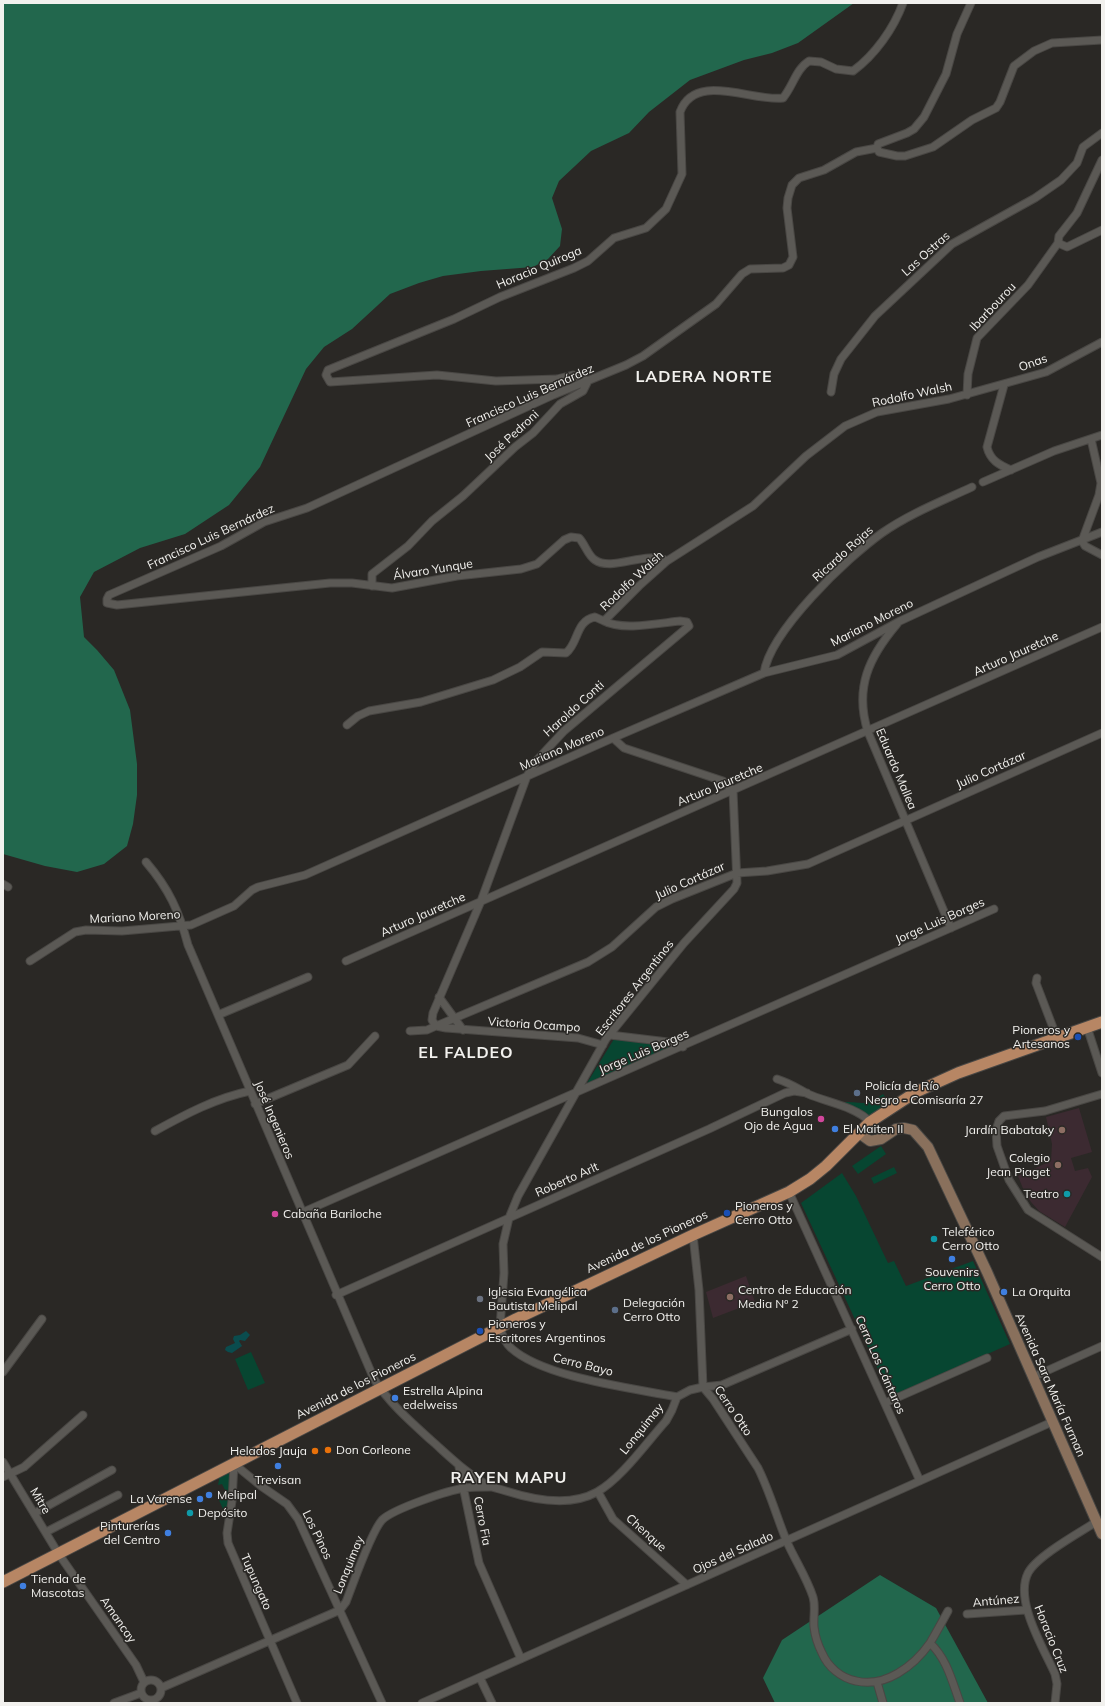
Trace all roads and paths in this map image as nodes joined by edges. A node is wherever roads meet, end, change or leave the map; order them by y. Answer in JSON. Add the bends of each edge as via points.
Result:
{"nodes":[{"id":1,"x":903,"y":3,"type":"edge"},
{"id":2,"x":971,"y":3,"type":"edge"},
{"id":3,"x":1102,"y":40,"type":"edge"},
{"id":4,"x":1102,"y":133,"type":"edge"},
{"id":5,"x":876,"y":148,"type":"junction"},
{"id":6,"x":1102,"y":160,"type":"edge"},
{"id":7,"x":1102,"y":230,"type":"edge"},
{"id":8,"x":1058,"y":244,"type":"junction"},
{"id":9,"x":1102,"y":342,"type":"edge"},
{"id":10,"x":587,"y":382,"type":"junction"},
{"id":11,"x":1004,"y":385,"type":"junction"},
{"id":12,"x":831,"y":392,"type":"dead end"},
{"id":13,"x":967,"y":395,"type":"junction"},
{"id":14,"x":1102,"y":435,"type":"edge"},
{"id":15,"x":1091,"y":439,"type":"junction"},
{"id":16,"x":1011,"y":470,"type":"junction"},
{"id":17,"x":983,"y":482,"type":"dead end"},
{"id":18,"x":972,"y":487,"type":"dead end"},
{"id":19,"x":1102,"y":532,"type":"edge"},
{"id":20,"x":1082,"y":541,"type":"junction"},
{"id":21,"x":1102,"y":555,"type":"edge"},
{"id":22,"x":667,"y":561,"type":"junction"},
{"id":23,"x":372,"y":586,"type":"junction"},
{"id":24,"x":107,"y":603,"type":"joint"},
{"id":25,"x":604,"y":621,"type":"junction"},
{"id":26,"x":900,"y":621,"type":"junction"},
{"id":27,"x":1102,"y":627,"type":"edge"},
{"id":28,"x":764,"y":673,"type":"junction"},
{"id":29,"x":347,"y":725,"type":"dead end"},
{"id":30,"x":868,"y":732,"type":"junction"},
{"id":31,"x":1102,"y":733,"type":"edge"},
{"id":32,"x":613,"y":738,"type":"junction"},
{"id":33,"x":527,"y":776,"type":"junction"},
{"id":34,"x":733,"y":791,"type":"junction"},
{"id":35,"x":906,"y":820,"type":"junction"},
{"id":36,"x":146,"y":862,"type":"dead end"},
{"id":37,"x":738,"y":873,"type":"junction"},
{"id":38,"x":481,"y":901,"type":"junction"},
{"id":39,"x":994,"y":909,"type":"dead end"},
{"id":40,"x":183,"y":926,"type":"junction"},
{"id":41,"x":951,"y":928,"type":"junction"},
{"id":42,"x":30,"y":961,"type":"dead end"},
{"id":43,"x":346,"y":961,"type":"dead end"},
{"id":44,"x":308,"y":977,"type":"dead end"},
{"id":45,"x":1037,"y":978,"type":"dead end"},
{"id":46,"x":439,"y":997,"type":"junction"},
{"id":47,"x":218,"y":1015,"type":"junction"},
{"id":48,"x":454,"y":1017,"type":"junction"},
{"id":49,"x":1102,"y":1022,"type":"edge"},
{"id":50,"x":436,"y":1026,"type":"junction"},
{"id":51,"x":1087,"y":1027,"type":"junction"},
{"id":52,"x":463,"y":1030,"type":"junction"},
{"id":53,"x":410,"y":1031,"type":"dead end"},
{"id":54,"x":610,"y":1035,"type":"junction"},
{"id":55,"x":375,"y":1036,"type":"dead end"},
{"id":56,"x":1057,"y":1038,"type":"junction"},
{"id":57,"x":604,"y":1045,"type":"junction"},
{"id":58,"x":683,"y":1047,"type":"junction"},
{"id":59,"x":1102,"y":1073,"type":"edge"},
{"id":60,"x":778,"y":1079,"type":"dead end"},
{"id":61,"x":250,"y":1091,"type":"junction"},
{"id":62,"x":807,"y":1093,"type":"junction"},
{"id":63,"x":574,"y":1094,"type":"junction"},
{"id":64,"x":1102,"y":1094,"type":"edge"},
{"id":65,"x":255,"y":1104,"type":"junction"},
{"id":66,"x":870,"y":1122,"type":"junction"},
{"id":67,"x":155,"y":1131,"type":"dead end"},
{"id":68,"x":859,"y":1133,"type":"junction"},
{"id":69,"x":789,"y":1192,"type":"junction"},
{"id":70,"x":301,"y":1213,"type":"junction"},
{"id":71,"x":509,"y":1218,"type":"junction"},
{"id":72,"x":693,"y":1235,"type":"junction"},
{"id":73,"x":1102,"y":1257,"type":"edge"},
{"id":74,"x":336,"y":1294,"type":"junction"},
{"id":75,"x":42,"y":1319,"type":"dead end"},
{"id":76,"x":500,"y":1327,"type":"junction"},
{"id":77,"x":852,"y":1329,"type":"junction"},
{"id":78,"x":1102,"y":1346,"type":"edge"},
{"id":79,"x":987,"y":1358,"type":"dead end"},
{"id":80,"x":3,"y":1372,"type":"edge"},
{"id":81,"x":1033,"y":1377,"type":"junction"},
{"id":82,"x":703,"y":1387,"type":"junction"},
{"id":83,"x":380,"y":1388,"type":"junction"},
{"id":84,"x":677,"y":1397,"type":"junction"},
{"id":85,"x":885,"y":1404,"type":"junction"},
{"id":86,"x":83,"y":1414,"type":"dead end"},
{"id":87,"x":1052,"y":1422,"type":"junction"},
{"id":88,"x":3,"y":1462,"type":"edge"},
{"id":89,"x":234,"y":1464,"type":"junction"},
{"id":90,"x":459,"y":1467,"type":"junction"},
{"id":91,"x":112,"y":1470,"type":"dead end"},
{"id":92,"x":11,"y":1474,"type":"junction"},
{"id":93,"x":3,"y":1477,"type":"edge"},
{"id":94,"x":920,"y":1481,"type":"junction"},
{"id":95,"x":490,"y":1487,"type":"junction"},
{"id":96,"x":464,"y":1488,"type":"junction"},
{"id":97,"x":598,"y":1492,"type":"junction"},
{"id":98,"x":118,"y":1495,"type":"dead end"},
{"id":99,"x":35,"y":1513,"type":"junction"},
{"id":100,"x":1096,"y":1522,"type":"junction"},
{"id":101,"x":46,"y":1532,"type":"junction"},
{"id":102,"x":1102,"y":1534,"type":"edge"},
{"id":103,"x":787,"y":1541,"type":"junction"},
{"id":104,"x":58,"y":1553,"type":"junction"},
{"id":105,"x":3,"y":1582,"type":"edge"},
{"id":106,"x":687,"y":1585,"type":"junction"},
{"id":107,"x":340,"y":1610,"type":"junction"},
{"id":108,"x":1026,"y":1610,"type":"junction"},
{"id":109,"x":948,"y":1611,"type":"dead end"},
{"id":110,"x":967,"y":1614,"type":"dead end"},
{"id":111,"x":270,"y":1641,"type":"junction"},
{"id":112,"x":930,"y":1643,"type":"junction"},
{"id":113,"x":521,"y":1660,"type":"junction"},
{"id":114,"x":480,"y":1678,"type":"junction"},
{"id":115,"x":144,"y":1682,"type":"junction"},
{"id":116,"x":877,"y":1682,"type":"junction"},
{"id":117,"x":161,"y":1688,"type":"junction"},
{"id":118,"x":141,"y":1693,"type":"junction"},
{"id":119,"x":155,"y":1701,"type":"edge"},
{"id":120,"x":114,"y":1703,"type":"edge"},
{"id":121,"x":297,"y":1703,"type":"edge"},
{"id":122,"x":382,"y":1703,"type":"edge"},
{"id":123,"x":422,"y":1703,"type":"edge"},
{"id":124,"x":492,"y":1703,"type":"edge"},
{"id":125,"x":883,"y":1703,"type":"edge"},
{"id":126,"x":960,"y":1703,"type":"edge"},
{"id":127,"x":1056,"y":1703,"type":"edge"}],
"edges":[{"from":1,"to":10,"type":"street","name":"Horacio Quiroga","via":[[894,26],[867,59],[853,71],[809,61],[796,75],[783,98],[707,91],[689,97],[680,112],[682,166],[678,185],[666,209],[646,228],[620,234],[588,261],[574,268],[328,370],[326,375],[330,382],[437,375],[496,381],[557,379],[573,375],[584,378]]},
{"from":2,"to":5,"type":"street","via":[[957,34],[946,74],[924,118],[914,129],[878,144]]},
{"from":3,"to":5,"type":"street","via":[[1052,43],[1034,51],[1014,66],[996,108],[972,120],[933,147],[905,156],[883,154]]},
{"from":4,"to":12,"type":"street","name":"Las Ostras","via":[[1083,147],[1077,163],[1061,180],[1035,198],[952,244],[880,311],[841,359],[834,374]]},
{"from":5,"to":10,"type":"street","name":"Francisco Luis Bernárdez","via":[[856,152],[824,170],[799,178],[792,185],[787,208],[793,257],[789,265],[783,268],[750,269],[742,274],[716,304],[643,356]]},
{"from":6,"to":8,"type":"street","name":"Ibarbourou","via":[[1076,213],[1057,240]]},
{"from":7,"to":8,"type":"street","via":[[1067,247]]},
{"from":8,"to":13,"type":"street","name":"Ibarbourou","via":[[1028,285],[977,338],[968,374]]},
{"from":9,"to":11,"type":"street","name":"Onas","via":[[1046,372]]},
{"from":10,"to":23,"type":"street","name":"José Pedroni","via":[[583,391],[560,404],[536,430],[432,521],[408,546],[380,566],[372,574]]},
{"from":10,"to":24,"type":"street","name":"Francisco Luis Bernárdez","via":[[553,395],[307,508],[264,522],[221,546],[109,595]]},
{"from":11,"to":13,"type":"street","name":"Onas"},
{"from":11,"to":16,"type":"street","via":[[987,446],[988,453],[997,464]]},
{"from":13,"to":22,"type":"street","name":"Rodolfo Walsh","via":[[877,412],[845,426],[806,456],[753,506]]},
{"from":14,"to":15,"type":"street"},
{"from":15,"to":16,"type":"street","via":[[1054,451]]},
{"from":15,"to":20,"type":"street","via":[[1101,483]]},
{"from":16,"to":17,"type":"street"},
{"from":18,"to":28,"type":"street","name":"Ricardo Rojas","via":[[882,533],[853,558],[799,611],[769,656]]},
{"from":19,"to":20,"type":"street","name":"Mariano Moreno"},
{"from":20,"to":21,"type":"street","via":[[1085,546]]},
{"from":20,"to":26,"type":"street","name":"Mariano Moreno","via":[[1038,557]]},
{"from":22,"to":23,"type":"street","name":"Álvaro Yunque","via":[[649,557],[621,562],[597,562],[579,538],[570,537],[531,567],[457,576],[392,588]]},
{"from":22,"to":25,"type":"street","name":"Rodolfo Walsh"},
{"from":23,"to":24,"type":"street","name":"Álvaro Yunque","via":[[334,583],[118,605]]},
{"from":25,"to":29,"type":"street","name":"Rodolfo Walsh","via":[[595,617],[584,621],[574,644],[566,653],[542,652],[520,667],[493,680],[421,702],[369,711]]},
{"from":25,"to":33,"type":"street","name":"Haroldo Conti","via":[[635,625],[680,621],[687,622],[689,626],[564,731],[537,760]]},
{"from":26,"to":28,"type":"street","name":"Mariano Moreno","via":[[837,655]]},
{"from":26,"to":30,"type":"street","name":"Eduardo Mallea","via":[[878,650],[867,672],[862,692],[862,714]]},
{"from":27,"to":30,"type":"street","name":"Arturo Jauretche"},
{"from":28,"to":32,"type":"street","name":"Mariano Moreno"},
{"from":30,"to":34,"type":"street","name":"Arturo Jauretche"},
{"from":30,"to":35,"type":"street","name":"Eduardo Mallea"},
{"from":31,"to":35,"type":"street","name":"Julio Cortázar"},
{"from":32,"to":33,"type":"street","name":"Mariano Moreno"},
{"from":32,"to":34,"type":"street","via":[[624,748],[723,781]]},
{"from":33,"to":38,"type":"street","name":"Haroldo Conti"},
{"from":33,"to":40,"type":"street","name":"Mariano Moreno","via":[[305,875],[258,887],[234,906]]},
{"from":34,"to":37,"type":"street","name":"Escritores Argentinos"},
{"from":34,"to":38,"type":"street","name":"Arturo Jauretche"},
{"from":35,"to":37,"type":"street","name":"Julio Cortázar","via":[[808,864]]},
{"from":35,"to":41,"type":"street","name":"Eduardo Mallea"},
{"from":36,"to":40,"type":"street","name":"José Ingenieros","via":[[164,885]]},
{"from":37,"to":48,"type":"street","name":"Julio Cortázar","via":[[656,907],[612,947],[588,962]]},
{"from":37,"to":54,"type":"street","name":"Escritores Argentinos","via":[[734,889],[684,943]]},
{"from":38,"to":43,"type":"street","name":"Arturo Jauretche"},
{"from":38,"to":46,"type":"street","name":"Haroldo Conti"},
{"from":39,"to":41,"type":"street","name":"Jorge Luis Borges"},
{"from":40,"to":42,"type":"street","name":"Mariano Moreno","via":[[75,932]]},
{"from":40,"to":47,"type":"street","name":"José Ingenieros","via":[[188,945]]},
{"from":41,"to":58,"type":"street","name":"Jorge Luis Borges"},
{"from":44,"to":47,"type":"street"},
{"from":45,"to":56,"type":"street","via":[[1036,983]]},
{"from":46,"to":48,"type":"street"},
{"from":46,"to":50,"type":"street","name":"Haroldo Conti","via":[[432,1020]]},
{"from":47,"to":61,"type":"street","name":"José Ingenieros"},
{"from":48,"to":50,"type":"street","name":"Julio Cortázar"},
{"from":48,"to":52,"type":"street"},
{"from":49,"to":51,"type":"main road","name":"Avenida de los Pioneros"},
{"from":50,"to":52,"type":"street","name":"Victoria Ocampo"},
{"from":50,"to":53,"type":"street","name":"Julio Cortázar","via":[[427,1030]]},
{"from":51,"to":56,"type":"main road","name":"Avenida de los Pioneros"},
{"from":51,"to":59,"type":"street"},
{"from":52,"to":57,"type":"street","name":"Victoria Ocampo","via":[[578,1038]]},
{"from":54,"to":57,"type":"street","name":"Escritores Argentinos"},
{"from":54,"to":58,"type":"street","via":[[668,1042]]},
{"from":55,"to":65,"type":"street","via":[[348,1065]]},
{"from":56,"to":66,"type":"main road","name":"Avenida de los Pioneros","via":[[958,1073],[916,1092]]},
{"from":57,"to":63,"type":"street","name":"Escritores Argentinos"},
{"from":58,"to":63,"type":"street","name":"Jorge Luis Borges"},
{"from":60,"to":62,"type":"street"},
{"from":61,"to":65,"type":"street","name":"José Ingenieros"},
{"from":61,"to":67,"type":"street","via":[[232,1094],[200,1107]]},
{"from":62,"to":66,"type":"street","via":[[862,1114]]},
{"from":62,"to":71,"type":"street","name":"Roberto Arlt","via":[[785,1093]]},
{"from":63,"to":70,"type":"street","name":"Jorge Luis Borges"},
{"from":63,"to":71,"type":"street","name":"Escritores Argentinos","via":[[518,1196]]},
{"from":64,"to":73,"type":"street","via":[[1046,1111],[1004,1116],[996,1130],[997,1146],[1008,1180],[1028,1210]]},
{"from":65,"to":70,"type":"street","name":"José Ingenieros"},
{"from":66,"to":68,"type":"main road","name":"Avenida de los Pioneros"},
{"from":68,"to":69,"type":"main road","name":"Avenida de los Pioneros","via":[[810,1180]]},
{"from":68,"to":81,"type":"main road","name":"Avenida Sara María Furman","via":[[870,1140],[880,1139],[904,1128],[913,1130],[928,1147]]},
{"from":69,"to":72,"type":"main road","name":"Avenida de los Pioneros"},
{"from":69,"to":77,"type":"street","name":"Cerro Los Cántaros"},
{"from":70,"to":74,"type":"street","name":"José Ingenieros"},
{"from":71,"to":74,"type":"street","name":"Roberto Arlt"},
{"from":71,"to":76,"type":"street","name":"Escritores Argentinos","via":[[503,1244],[504,1273]]},
{"from":72,"to":76,"type":"main road","name":"Avenida de los Pioneros"},
{"from":72,"to":82,"type":"street","name":"Cerro Otto","via":[[699,1290]]},
{"from":74,"to":83,"type":"street","name":"José Ingenieros"},
{"from":75,"to":80,"type":"street"},
{"from":76,"to":83,"type":"main road","name":"Avenida de los Pioneros"},
{"from":76,"to":84,"type":"street","name":"Cerro Bayo","via":[[511,1348],[546,1367],[582,1378]]},
{"from":77,"to":82,"type":"street","name":"Lonquimay","via":[[722,1385]]},
{"from":77,"to":85,"type":"street","name":"Cerro Los Cántaros"},
{"from":78,"to":81,"type":"street"},
{"from":79,"to":85,"type":"street"},
{"from":81,"to":87,"type":"main road","name":"Avenida Sara María Furman"},
{"from":82,"to":84,"type":"street","name":"Lonquimay"},
{"from":82,"to":103,"type":"street","name":"Cerro Otto","via":[[714,1399],[758,1468]]},
{"from":83,"to":89,"type":"main road","name":"Avenida de los Pioneros"},
{"from":83,"to":90,"type":"street","via":[[406,1417]]},
{"from":84,"to":97,"type":"street","name":"Lonquimay","via":[[666,1420],[612,1482]]},
{"from":85,"to":94,"type":"street","name":"Cerro Los Cántaros"},
{"from":86,"to":92,"type":"street","via":[[24,1467]]},
{"from":87,"to":94,"type":"street","name":"Ojos del Salado"},
{"from":87,"to":100,"type":"main road","name":"Avenida Sara María Furman"},
{"from":88,"to":92,"type":"street","name":"Mitre"},
{"from":89,"to":104,"type":"main road","name":"Avenida de los Pioneros"},
{"from":89,"to":107,"type":"street","name":"Los Pinos","via":[[293,1511]]},
{"from":89,"to":111,"type":"street","name":"Tupungato","via":[[228,1543]]},
{"from":90,"to":95,"type":"street","name":"Lonquimay"},
{"from":90,"to":96,"type":"street","name":"Cerro Fia"},
{"from":91,"to":99,"type":"street"},
{"from":92,"to":93,"type":"street"},
{"from":92,"to":99,"type":"street","name":"Mitre"},
{"from":94,"to":103,"type":"street","name":"Ojos del Salado"},
{"from":95,"to":96,"type":"street","name":"Lonquimay"},
{"from":95,"to":97,"type":"street","name":"Lonquimay","via":[[545,1501],[568,1500]]},
{"from":96,"to":107,"type":"street","name":"Lonquimay","via":[[392,1513],[382,1520],[346,1602]]},
{"from":96,"to":113,"type":"street","name":"Cerro Fia","via":[[479,1563]]},
{"from":97,"to":106,"type":"street","name":"Chenque","via":[[613,1519]]},
{"from":98,"to":101,"type":"street"},
{"from":99,"to":101,"type":"street","name":"Mitre"},
{"from":100,"to":102,"type":"main road","name":"Avenida Sara María Furman"},
{"from":100,"to":108,"type":"street","name":"Horacio Cruz","via":[[1060,1545],[1038,1562],[1028,1574],[1024,1590]]},
{"from":101,"to":104,"type":"street","name":"Mitre"},
{"from":103,"to":106,"type":"street","name":"Ojos del Salado"},
{"from":103,"to":116,"type":"street","name":"Cerro Otto","via":[[814,1598],[814,1628],[823,1656],[839,1674],[851,1680],[862,1683]]},
{"from":104,"to":105,"type":"main road","name":"Avenida de los Pioneros"},
{"from":104,"to":115,"type":"street","name":"Amancay","via":[[136,1665]]},
{"from":106,"to":113,"type":"street","name":"Ojos del Salado"},
{"from":107,"to":111,"type":"street","name":"Lonquimay"},
{"from":107,"to":122,"type":"street","name":"Los Pinos"},
{"from":108,"to":110,"type":"street","name":"Antúnez"},
{"from":108,"to":127,"type":"street","name":"Horacio Cruz","via":[[1056,1674]]},
{"from":109,"to":112,"type":"street"},
{"from":111,"to":117,"type":"street","name":"Lonquimay"},
{"from":111,"to":121,"type":"street","name":"Tupungato"},
{"from":112,"to":116,"type":"street","via":[[908,1665],[894,1675]]},
{"from":112,"to":126,"type":"street","via":[[940,1652]]},
{"from":113,"to":114,"type":"street","name":"Ojos del Salado"},
{"from":114,"to":123,"type":"street","name":"Ojos del Salado"},
{"from":114,"to":124,"type":"street"},
{"from":115,"to":117,"type":"street","via":[[154,1681]]},
{"from":115,"to":118,"type":"street"},
{"from":116,"to":125,"type":"street"},
{"from":117,"to":119,"type":"street"},
{"from":118,"to":119,"type":"street","via":[[145,1699]]},
{"from":118,"to":120,"type":"street"}]}
